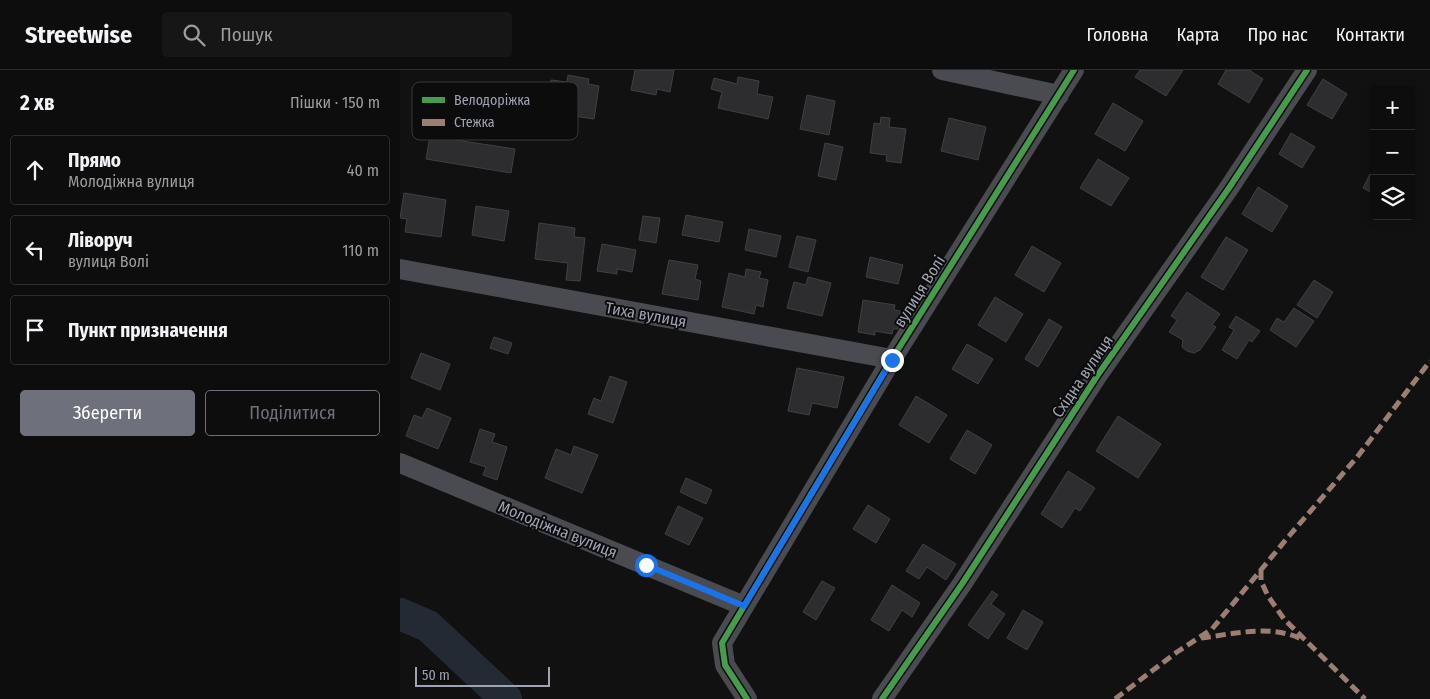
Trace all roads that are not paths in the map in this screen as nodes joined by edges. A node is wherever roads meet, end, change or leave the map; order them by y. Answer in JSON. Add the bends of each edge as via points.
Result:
{"nodes":[{"id":1,"x":942,"y":70,"type":"edge"},
{"id":2,"x":1074,"y":70,"type":"edge"},
{"id":3,"x":1307,"y":70,"type":"edge"},
{"id":4,"x":1059,"y":95,"type":"junction"},
{"id":5,"x":400,"y":269,"type":"edge"},
{"id":6,"x":892,"y":360,"type":"junction"},
{"id":7,"x":400,"y":463,"type":"edge"},
{"id":8,"x":744,"y":606,"type":"junction"},
{"id":9,"x":747,"y":699,"type":"edge"},
{"id":10,"x":882,"y":699,"type":"edge"}],
"edges":[{"from":1,"to":4,"type":"street"},
{"from":2,"to":4,"type":"street","name":"вулиця Волі"},
{"from":3,"to":10,"type":"street","name":"Східна вулиця","via":[[1097,376],[962,584]]},
{"from":4,"to":6,"type":"street","name":"вулиця Волі"},
{"from":5,"to":6,"type":"street","name":"Тиха вулиця"},
{"from":6,"to":8,"type":"street","name":"вулиця Волі"},
{"from":7,"to":8,"type":"street","name":"Молодіжна вулиця"},
{"from":8,"to":9,"type":"street","name":"вулиця Волі","via":[[722,643],[725,665]]}]}
